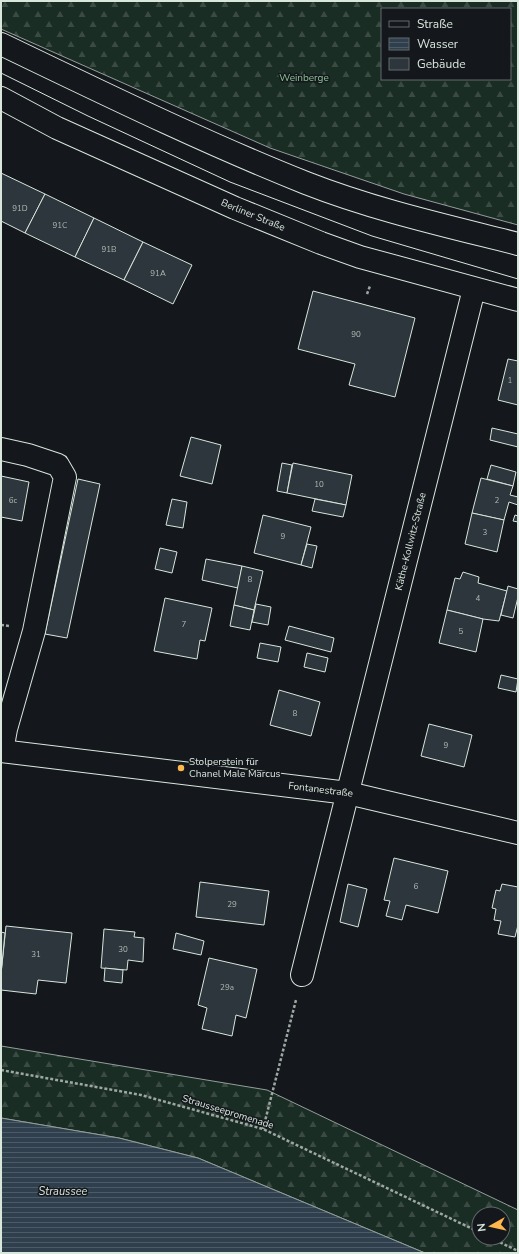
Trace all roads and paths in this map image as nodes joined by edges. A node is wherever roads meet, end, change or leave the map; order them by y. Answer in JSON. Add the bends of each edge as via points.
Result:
{"nodes":[{"id":1,"x":1,"y":44,"type":"edge"},
{"id":2,"x":1,"y":98,"type":"edge"},
{"id":3,"x":518,"y":244,"type":"edge"},
{"id":4,"x":371,"y":282,"type":"dead end"},
{"id":5,"x":474,"y":289,"type":"junction"},
{"id":6,"x":367,"y":294,"type":"dead end"},
{"id":7,"x":518,"y":300,"type":"edge"},
{"id":8,"x":1,"y":449,"type":"edge"},
{"id":9,"x":2,"y":751,"type":"edge"},
{"id":10,"x":348,"y":792,"type":"junction"},
{"id":11,"x":518,"y":833,"type":"edge"},
{"id":12,"x":302,"y":975,"type":"joint"},
{"id":13,"x":1,"y":1070,"type":"edge"},
{"id":14,"x":263,"y":1129,"type":"junction"},
{"id":15,"x":471,"y":1228,"type":"edge"},
{"id":16,"x":508,"y":1246,"type":"edge"},
{"id":17,"x":518,"y":1251,"type":"edge"}],
"edges":[{"from":1,"to":3,"type":"street","via":[[203,139],[307,183],[385,210]]},
{"from":2,"to":5,"type":"street","name":"Berliner Straße","via":[[57,128],[235,208],[360,258]]},
{"from":4,"to":6,"type":"path"},
{"from":5,"to":7,"type":"street","name":"Berliner Straße"},
{"from":5,"to":10,"type":"street","name":"Käthe-Kollwitz-Straße"},
{"from":8,"to":9,"type":"street","via":[[28,454],[58,465],[65,477],[34,632],[6,728]]},
{"from":9,"to":10,"type":"street","name":"Fontanestraße"},
{"from":10,"to":11,"type":"street","name":"Fontanestraße"},
{"from":10,"to":12,"type":"street","name":"Käthe-Kollwitz-Straße"},
{"from":12,"to":14,"type":"path"},
{"from":13,"to":14,"type":"path","name":"Strausseepromenade","via":[[141,1095]]},
{"from":14,"to":15,"type":"path","name":"Strausseepromenade"},
{"from":16,"to":17,"type":"path"}]}
